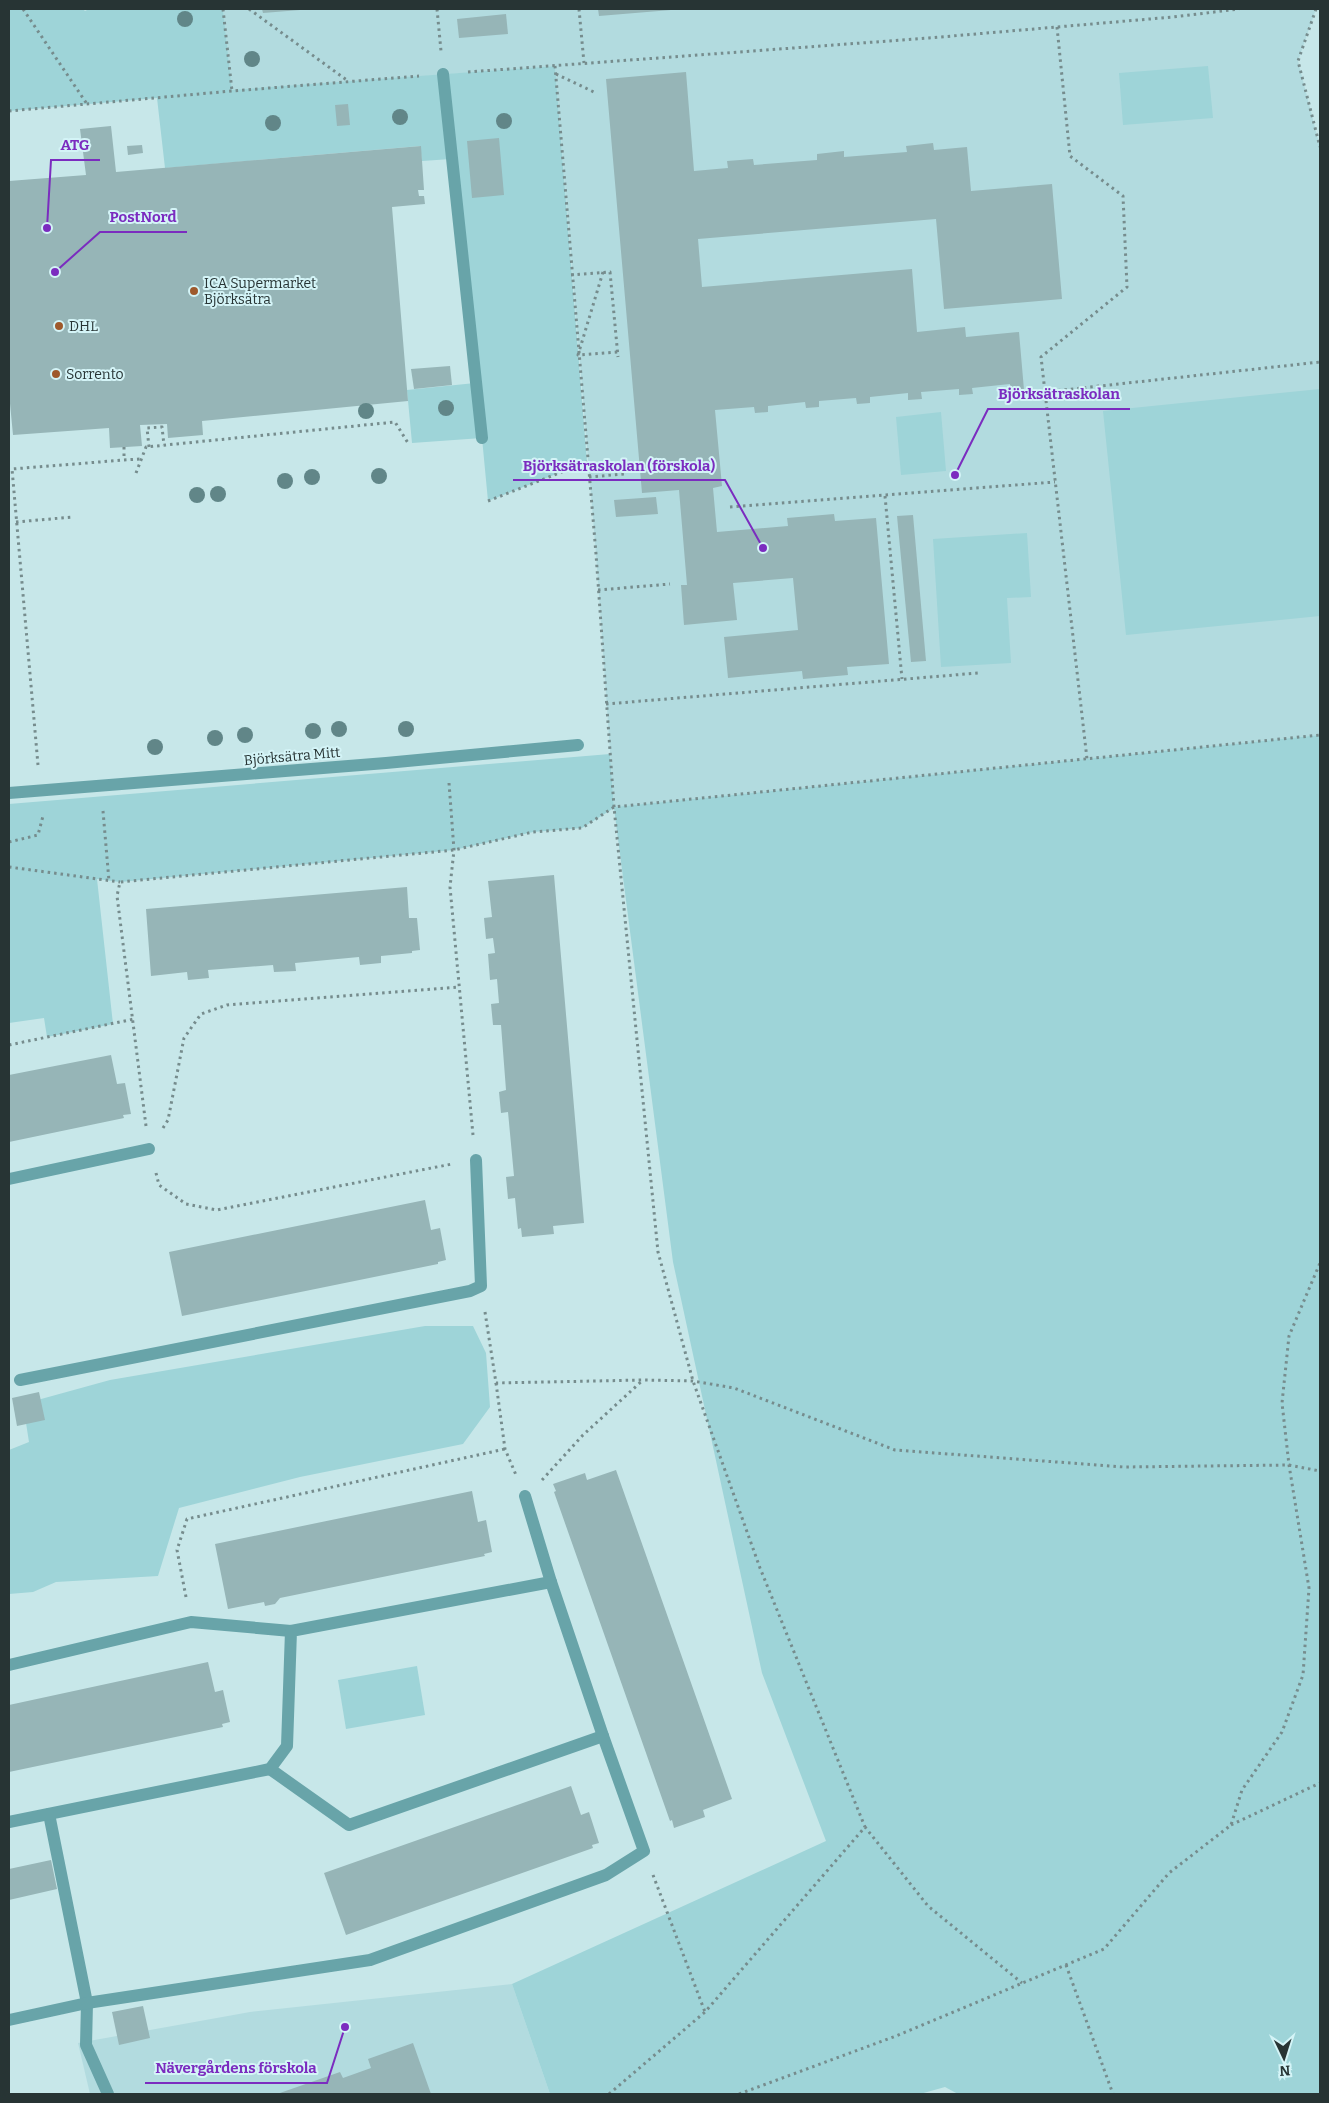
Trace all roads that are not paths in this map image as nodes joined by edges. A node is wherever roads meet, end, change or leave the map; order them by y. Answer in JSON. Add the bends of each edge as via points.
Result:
{"nodes":[{"id":1,"x":443,"y":74,"type":"road end"},
{"id":2,"x":482,"y":438,"type":"dead end"},
{"id":3,"x":578,"y":745,"type":"dead end"},
{"id":4,"x":9,"y":793,"type":"edge"},
{"id":5,"x":149,"y":1149,"type":"road end"},
{"id":6,"x":476,"y":1160,"type":"road end"},
{"id":7,"x":9,"y":1179,"type":"edge"},
{"id":8,"x":20,"y":1380,"type":"dead end"},
{"id":9,"x":525,"y":1496,"type":"road end"},
{"id":10,"x":551,"y":1582,"type":"junction"},
{"id":11,"x":291,"y":1631,"type":"junction"},
{"id":12,"x":9,"y":1665,"type":"edge"},
{"id":13,"x":603,"y":1736,"type":"junction"},
{"id":14,"x":270,"y":1769,"type":"junction"},
{"id":15,"x":49,"y":1814,"type":"junction"},
{"id":16,"x":9,"y":1822,"type":"edge"},
{"id":17,"x":87,"y":2003,"type":"junction"},
{"id":18,"x":9,"y":2020,"type":"edge"},
{"id":19,"x":108,"y":2094,"type":"edge"}],
"edges":[{"from":1,"to":2,"type":"street"},
{"from":3,"to":4,"type":"street","name":"Björksätra Mitt"},
{"from":5,"to":7,"type":"street"},
{"from":6,"to":8,"type":"street","via":[[481,1286],[470,1291]]},
{"from":9,"to":10,"type":"street"},
{"from":10,"to":11,"type":"street"},
{"from":10,"to":13,"type":"street"},
{"from":11,"to":12,"type":"street","via":[[191,1622]]},
{"from":11,"to":14,"type":"street","via":[[287,1746]]},
{"from":13,"to":14,"type":"street","via":[[349,1825]]},
{"from":13,"to":17,"type":"street","via":[[644,1851],[606,1874],[370,1960]]},
{"from":14,"to":15,"type":"street"},
{"from":15,"to":16,"type":"street"},
{"from":15,"to":17,"type":"street"},
{"from":17,"to":18,"type":"street"},
{"from":17,"to":19,"type":"street","via":[[86,2045]]}]}
